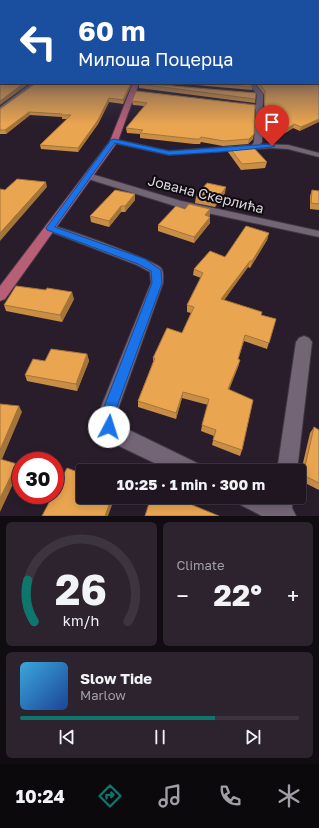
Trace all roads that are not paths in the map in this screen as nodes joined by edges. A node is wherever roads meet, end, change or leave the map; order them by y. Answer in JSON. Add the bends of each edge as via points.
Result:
{"nodes":[{"id":1,"x":35,"y":84,"type":"edge"},
{"id":2,"x":252,"y":84,"type":"edge"},
{"id":3,"x":137,"y":87,"type":"edge"},
{"id":4,"x":252,"y":93,"type":"edge"},
{"id":5,"x":260,"y":94,"type":"junction"},
{"id":6,"x":237,"y":104,"type":"edge"},
{"id":7,"x":260,"y":107,"type":"junction"},
{"id":8,"x":0,"y":110,"type":"edge"},
{"id":9,"x":114,"y":141,"type":"junction"},
{"id":10,"x":255,"y":147,"type":"junction"},
{"id":11,"x":319,"y":154,"type":"edge"},
{"id":12,"x":88,"y":176,"type":"junction"},
{"id":13,"x":50,"y":228,"type":"junction"},
{"id":14,"x":319,"y":234,"type":"edge"},
{"id":15,"x":0,"y":296,"type":"edge"},
{"id":16,"x":304,"y":342,"type":"dead end"},
{"id":17,"x":178,"y":464,"type":"edge"},
{"id":18,"x":288,"y":464,"type":"edge"},
{"id":19,"x":264,"y":504,"type":"edge"},
{"id":20,"x":282,"y":511,"type":"edge"}],
"edges":[{"from":1,"to":8,"type":"street"},
{"from":2,"to":5,"type":"street"},
{"from":3,"to":9,"type":"main road"},
{"from":4,"to":5,"type":"street"},
{"from":5,"to":7,"type":"street"},
{"from":6,"to":7,"type":"street"},
{"from":7,"to":10,"type":"street","via":[[258,142]]},
{"from":9,"to":10,"type":"street","via":[[169,153]]},
{"from":9,"to":12,"type":"main road"},
{"from":10,"to":11,"type":"street","via":[[288,147]]},
{"from":12,"to":13,"type":"main road"},
{"from":12,"to":14,"type":"street","name":"Јована Скерлића","via":[[179,204]]},
{"from":13,"to":15,"type":"main road"},
{"from":13,"to":17,"type":"street","via":[[156,270],[157,283],[108,412],[109,427],[120,436]]},
{"from":16,"to":18,"type":"street"},
{"from":19,"to":20,"type":"street"}]}
